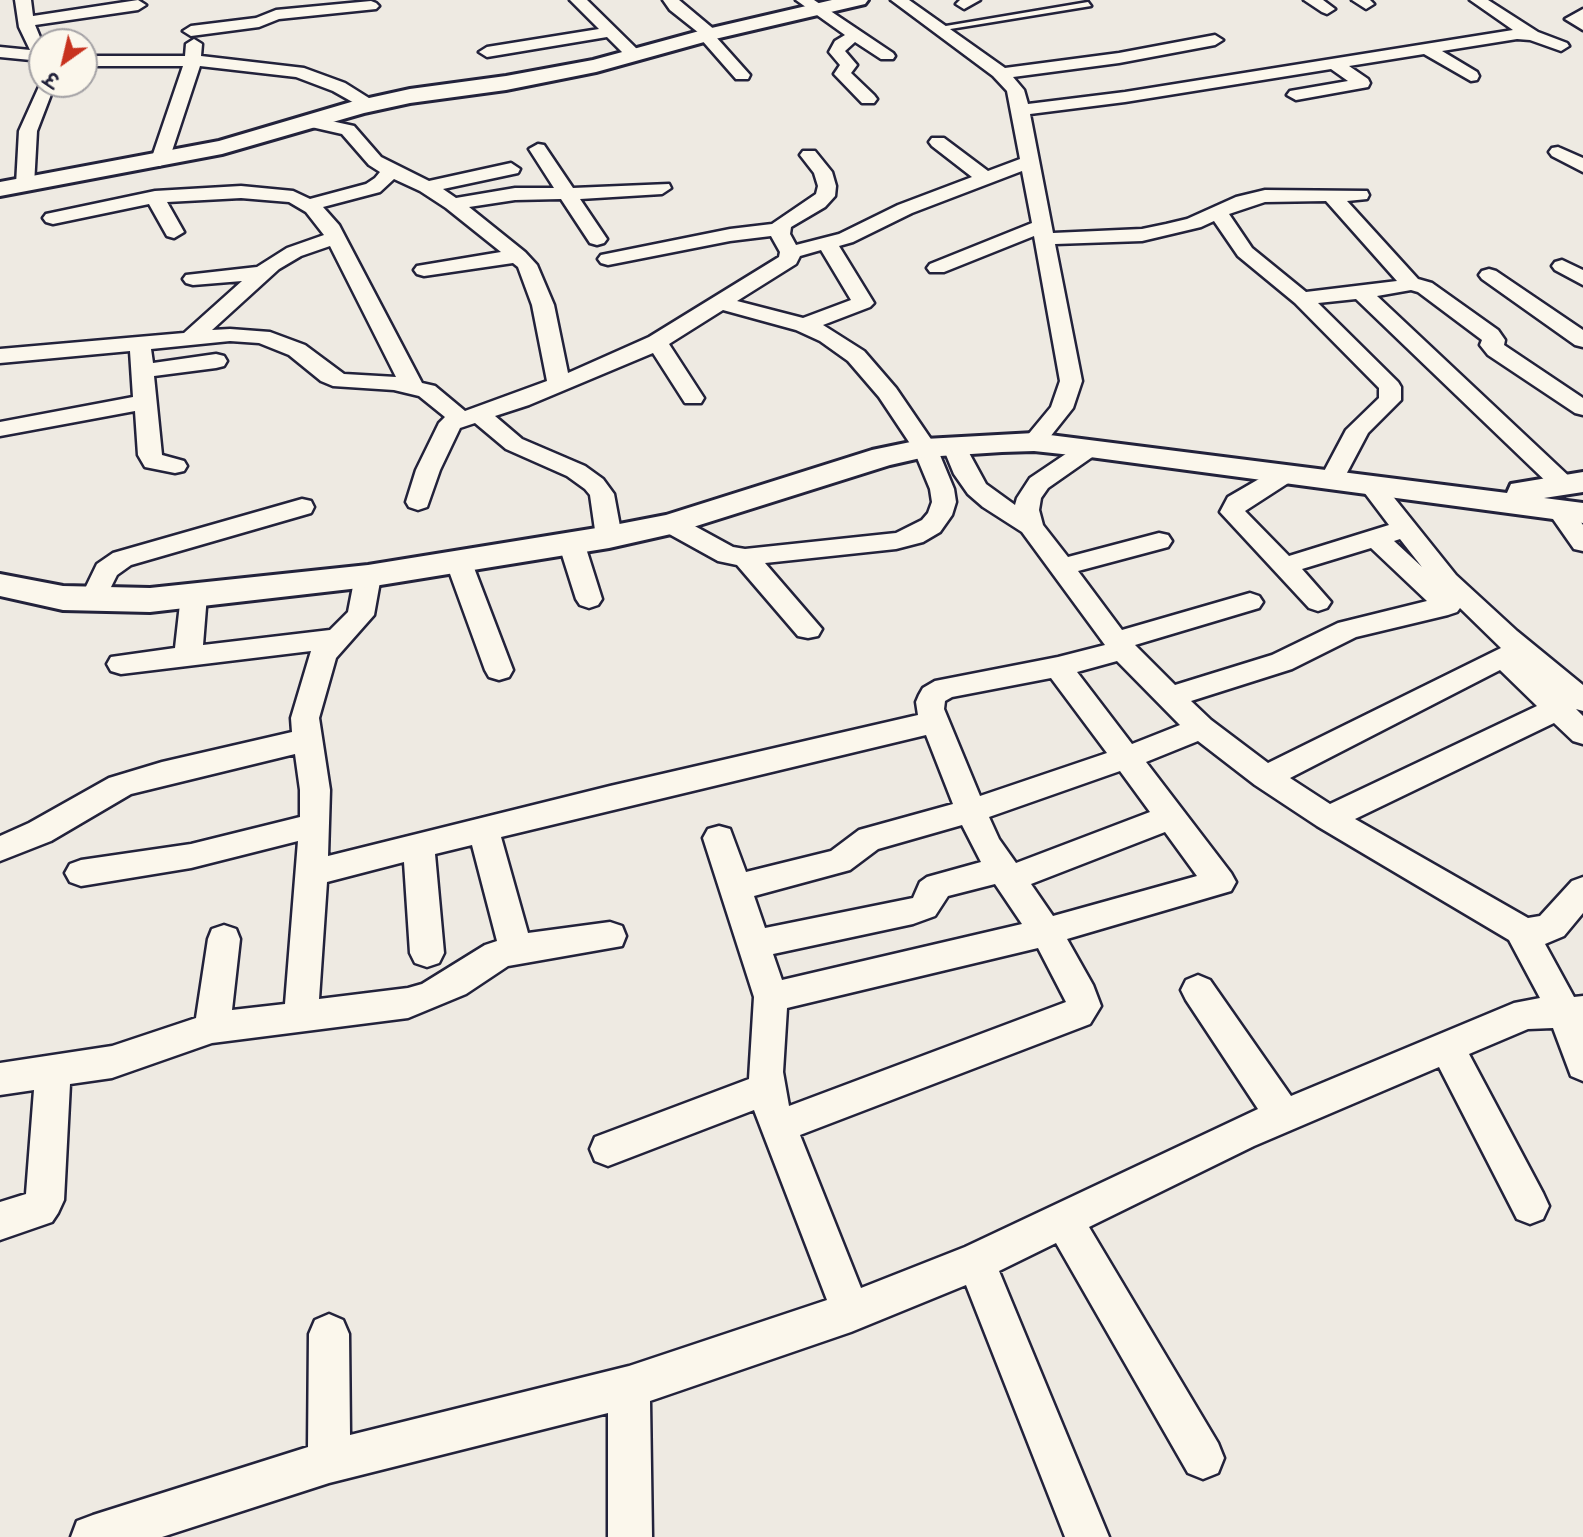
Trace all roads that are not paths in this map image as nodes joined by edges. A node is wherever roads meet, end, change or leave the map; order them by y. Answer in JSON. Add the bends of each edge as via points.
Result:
{"nodes":[{"id":1,"x":23,"y":0,"type":"edge"},
{"id":2,"x":578,"y":0,"type":"edge"},
{"id":3,"x":671,"y":0,"type":"edge"},
{"id":4,"x":858,"y":0,"type":"edge"},
{"id":5,"x":899,"y":0,"type":"edge"},
{"id":6,"x":1312,"y":0,"type":"edge"},
{"id":7,"x":1478,"y":0,"type":"edge"},
{"id":8,"x":1088,"y":4,"type":"dead end"},
{"id":9,"x":138,"y":5,"type":"dead end"},
{"id":10,"x":810,"y":5,"type":"edge"},
{"id":11,"x":371,"y":6,"type":"dead end"},
{"id":12,"x":1327,"y":9,"type":"dead end"},
{"id":13,"x":1583,"y":14,"type":"edge"},
{"id":14,"x":26,"y":22,"type":"junction"},
{"id":15,"x":1583,"y":26,"type":"edge"},
{"id":16,"x":29,"y":28,"type":"edge"},
{"id":17,"x":938,"y":28,"type":"junction"},
{"id":18,"x":610,"y":32,"type":"junction"},
{"id":19,"x":708,"y":35,"type":"junction"},
{"id":20,"x":1532,"y":35,"type":"junction"},
{"id":21,"x":854,"y":36,"type":"junction"},
{"id":22,"x":1215,"y":40,"type":"dead end"},
{"id":23,"x":1561,"y":46,"type":"dead end"},
{"id":24,"x":1426,"y":48,"type":"junction"},
{"id":25,"x":0,"y":51,"type":"edge"},
{"id":26,"x":487,"y":52,"type":"dead end"},
{"id":27,"x":28,"y":54,"type":"edge"},
{"id":28,"x":635,"y":56,"type":"junction"},
{"id":29,"x":887,"y":56,"type":"dead end"},
{"id":30,"x":1119,"y":58,"type":"junction"},
{"id":31,"x":98,"y":61,"type":"edge"},
{"id":32,"x":194,"y":61,"type":"junction"},
{"id":33,"x":1334,"y":63,"type":"junction"},
{"id":34,"x":1001,"y":74,"type":"junction"},
{"id":35,"x":741,"y":75,"type":"dead end"},
{"id":36,"x":1472,"y":76,"type":"dead end"},
{"id":37,"x":1159,"y":92,"type":"junction"},
{"id":38,"x":1296,"y":95,"type":"dead end"},
{"id":39,"x":41,"y":98,"type":"edge"},
{"id":40,"x":868,"y":99,"type":"dead end"},
{"id":41,"x":371,"y":104,"type":"junction"},
{"id":42,"x":1020,"y":110,"type":"junction"},
{"id":43,"x":313,"y":122,"type":"junction"},
{"id":44,"x":938,"y":142,"type":"dead end"},
{"id":45,"x":538,"y":149,"type":"dead end"},
{"id":46,"x":1558,"y":152,"type":"dead end"},
{"id":47,"x":809,"y":155,"type":"dead end"},
{"id":48,"x":160,"y":160,"type":"junction"},
{"id":49,"x":1030,"y":162,"type":"junction"},
{"id":50,"x":1583,"y":166,"type":"edge"},
{"id":51,"x":511,"y":169,"type":"dead end"},
{"id":52,"x":390,"y":170,"type":"junction"},
{"id":53,"x":985,"y":178,"type":"junction"},
{"id":54,"x":25,"y":185,"type":"junction"},
{"id":55,"x":427,"y":187,"type":"junction"},
{"id":56,"x":662,"y":188,"type":"dead end"},
{"id":57,"x":0,"y":189,"type":"edge"},
{"id":58,"x":569,"y":192,"type":"junction"},
{"id":59,"x":1331,"y":195,"type":"junction"},
{"id":60,"x":1360,"y":195,"type":"dead end"},
{"id":61,"x":155,"y":197,"type":"junction"},
{"id":62,"x":453,"y":204,"type":"junction"},
{"id":63,"x":308,"y":205,"type":"junction"},
{"id":64,"x":1217,"y":211,"type":"junction"},
{"id":65,"x":53,"y":218,"type":"dead end"},
{"id":66,"x":779,"y":229,"type":"junction"},
{"id":67,"x":174,"y":232,"type":"dead end"},
{"id":68,"x":1043,"y":233,"type":"junction"},
{"id":69,"x":335,"y":239,"type":"junction"},
{"id":70,"x":597,"y":239,"type":"dead end"},
{"id":71,"x":827,"y":243,"type":"junction"},
{"id":72,"x":790,"y":252,"type":"junction"},
{"id":73,"x":518,"y":256,"type":"junction"},
{"id":74,"x":608,"y":259,"type":"dead end"},
{"id":75,"x":1562,"y":266,"type":"dead end"},
{"id":76,"x":937,"y":268,"type":"dead end"},
{"id":77,"x":424,"y":270,"type":"dead end"},
{"id":78,"x":264,"y":273,"type":"junction"},
{"id":79,"x":1489,"y":275,"type":"dead end"},
{"id":80,"x":192,"y":279,"type":"dead end"},
{"id":81,"x":1583,"y":279,"type":"edge"},
{"id":82,"x":1408,"y":283,"type":"junction"},
{"id":83,"x":1361,"y":292,"type":"junction"},
{"id":84,"x":1302,"y":299,"type":"junction"},
{"id":85,"x":719,"y":303,"type":"junction"},
{"id":86,"x":804,"y":324,"type":"junction"},
{"id":87,"x":190,"y":339,"type":"junction"},
{"id":88,"x":1583,"y":340,"type":"edge"},
{"id":89,"x":657,"y":342,"type":"junction"},
{"id":90,"x":140,"y":344,"type":"junction"},
{"id":91,"x":0,"y":356,"type":"edge"},
{"id":92,"x":216,"y":361,"type":"dead end"},
{"id":93,"x":143,"y":371,"type":"junction"},
{"id":94,"x":559,"y":384,"type":"junction"},
{"id":95,"x":412,"y":386,"type":"junction"},
{"id":96,"x":693,"y":398,"type":"dead end"},
{"id":97,"x":146,"y":402,"type":"junction"},
{"id":98,"x":1583,"y":408,"type":"edge"},
{"id":99,"x":469,"y":417,"type":"junction"},
{"id":100,"x":0,"y":429,"type":"edge"},
{"id":101,"x":1034,"y":442,"type":"junction"},
{"id":102,"x":940,"y":447,"type":"junction"},
{"id":103,"x":1090,"y":448,"type":"junction"},
{"id":104,"x":175,"y":466,"type":"dead end"},
{"id":105,"x":1287,"y":473,"type":"junction"},
{"id":106,"x":1332,"y":479,"type":"junction"},
{"id":107,"x":1370,"y":484,"type":"junction"},
{"id":108,"x":1572,"y":498,"type":"edge"},
{"id":109,"x":418,"y":502,"type":"dead end"},
{"id":110,"x":302,"y":507,"type":"dead end"},
{"id":111,"x":671,"y":524,"type":"junction"},
{"id":112,"x":1031,"y":526,"type":"junction"},
{"id":113,"x":1405,"y":528,"type":"junction"},
{"id":114,"x":609,"y":537,"type":"junction"},
{"id":115,"x":1375,"y":538,"type":"junction"},
{"id":116,"x":1159,"y":541,"type":"dead end"},
{"id":117,"x":571,"y":542,"type":"junction"},
{"id":118,"x":1583,"y":543,"type":"edge"},
{"id":119,"x":745,"y":557,"type":"junction"},
{"id":120,"x":458,"y":560,"type":"junction"},
{"id":121,"x":1284,"y":566,"type":"junction"},
{"id":122,"x":1062,"y":567,"type":"junction"},
{"id":123,"x":368,"y":576,"type":"junction"},
{"id":124,"x":0,"y":585,"type":"edge"},
{"id":125,"x":194,"y":595,"type":"junction"},
{"id":126,"x":93,"y":599,"type":"junction"},
{"id":127,"x":589,"y":600,"type":"dead end"},
{"id":128,"x":1250,"y":602,"type":"dead end"},
{"id":129,"x":1318,"y":602,"type":"dead end"},
{"id":130,"x":1447,"y":605,"type":"junction"},
{"id":131,"x":808,"y":629,"type":"dead end"},
{"id":132,"x":335,"y":639,"type":"junction"},
{"id":133,"x":1120,"y":645,"type":"junction"},
{"id":134,"x":188,"y":656,"type":"junction"},
{"id":135,"x":1502,"y":657,"type":"junction"},
{"id":136,"x":121,"y":664,"type":"dead end"},
{"id":137,"x":1058,"y":667,"type":"junction"},
{"id":138,"x":499,"y":670,"type":"dead end"},
{"id":139,"x":1170,"y":697,"type":"junction"},
{"id":140,"x":1570,"y":705,"type":"edge"},
{"id":141,"x":935,"y":722,"type":"junction"},
{"id":142,"x":1201,"y":728,"type":"junction"},
{"id":143,"x":1583,"y":733,"type":"edge"},
{"id":144,"x":307,"y":740,"type":"junction"},
{"id":145,"x":1126,"y":758,"type":"junction"},
{"id":146,"x":1266,"y":777,"type":"junction"},
{"id":147,"x":970,"y":811,"type":"junction"},
{"id":148,"x":1171,"y":817,"type":"junction"},
{"id":149,"x":1328,"y":818,"type":"junction"},
{"id":150,"x":315,"y":825,"type":"junction"},
{"id":151,"x":484,"y":830,"type":"junction"},
{"id":152,"x":719,"y":838,"type":"dead end"},
{"id":153,"x":419,"y":846,"type":"junction"},
{"id":154,"x":0,"y":849,"type":"edge"},
{"id":155,"x":81,"y":873,"type":"dead end"},
{"id":156,"x":312,"y":873,"type":"junction"},
{"id":157,"x":1006,"y":874,"type":"junction"},
{"id":158,"x":735,"y":888,"type":"junction"},
{"id":159,"x":1583,"y":890,"type":"edge"},
{"id":160,"x":1521,"y":930,"type":"junction"},
{"id":161,"x":1046,"y":932,"type":"junction"},
{"id":162,"x":610,"y":936,"type":"dead end"},
{"id":163,"x":224,"y":939,"type":"dead end"},
{"id":164,"x":753,"y":944,"type":"junction"},
{"id":165,"x":516,"y":949,"type":"junction"},
{"id":166,"x":427,"y":953,"type":"dead end"},
{"id":167,"x":1198,"y":990,"type":"dead end"},
{"id":168,"x":770,"y":1007,"type":"junction"},
{"id":169,"x":1574,"y":1011,"type":"edge"},
{"id":170,"x":301,"y":1016,"type":"junction"},
{"id":171,"x":212,"y":1028,"type":"junction"},
{"id":172,"x":1447,"y":1048,"type":"junction"},
{"id":173,"x":1583,"y":1065,"type":"edge"},
{"id":174,"x":53,"y":1072,"type":"junction"},
{"id":175,"x":0,"y":1079,"type":"edge"},
{"id":176,"x":766,"y":1089,"type":"junction"},
{"id":177,"x":1284,"y":1117,"type":"junction"},
{"id":178,"x":778,"y":1127,"type":"junction"},
{"id":179,"x":608,"y":1149,"type":"dead end"},
{"id":180,"x":1530,"y":1206,"type":"dead end"},
{"id":181,"x":0,"y":1221,"type":"edge"},
{"id":182,"x":1064,"y":1221,"type":"junction"},
{"id":183,"x":976,"y":1262,"type":"junction"},
{"id":184,"x":851,"y":1312,"type":"junction"},
{"id":185,"x":329,"y":1334,"type":"dead end"},
{"id":186,"x":629,"y":1387,"type":"junction"},
{"id":187,"x":1203,"y":1458,"type":"dead end"},
{"id":188,"x":329,"y":1462,"type":"junction"},
{"id":189,"x":93,"y":1537,"type":"edge"},
{"id":190,"x":630,"y":1537,"type":"edge"},
{"id":191,"x":1087,"y":1537,"type":"edge"}],
"edges":[{"from":1,"to":14,"type":"street"},
{"from":2,"to":18,"type":"street"},
{"from":3,"to":19,"type":"street"},
{"from":4,"to":10,"type":"street"},
{"from":5,"to":17,"type":"street"},
{"from":6,"to":12,"type":"street"},
{"from":7,"to":20,"type":"street"},
{"from":8,"to":17,"type":"lane"},
{"from":9,"to":14,"type":"street"},
{"from":10,"to":19,"type":"street"},
{"from":10,"to":21,"type":"street"},
{"from":11,"to":32,"type":"street","via":[[190,27]]},
{"from":13,"to":15,"type":"street","via":[[1573,19]]},
{"from":14,"to":16,"type":"street"},
{"from":17,"to":34,"type":"street"},
{"from":18,"to":26,"type":"street"},
{"from":18,"to":28,"type":"street"},
{"from":19,"to":28,"type":"street"},
{"from":19,"to":35,"type":"street"},
{"from":20,"to":23,"type":"street"},
{"from":20,"to":24,"type":"street"},
{"from":21,"to":29,"type":"street"},
{"from":21,"to":40,"type":"street","via":[[837,52],[849,65],[842,74]]},
{"from":22,"to":30,"type":"street"},
{"from":24,"to":33,"type":"street"},
{"from":24,"to":36,"type":"street"},
{"from":25,"to":27,"type":"street"},
{"from":28,"to":41,"type":"street"},
{"from":30,"to":34,"type":"street"},
{"from":30,"to":37,"type":"street"},
{"from":31,"to":32,"type":"street"},
{"from":32,"to":41,"type":"street","via":[[299,72]]},
{"from":32,"to":48,"type":"street"},
{"from":33,"to":37,"type":"street"},
{"from":33,"to":38,"type":"street","via":[[1362,83]]},
{"from":34,"to":42,"type":"street","via":[[1015,90]]},
{"from":37,"to":42,"type":"street"},
{"from":39,"to":54,"type":"street","via":[[19,154]]},
{"from":41,"to":43,"type":"street"},
{"from":42,"to":49,"type":"street"},
{"from":43,"to":48,"type":"street"},
{"from":43,"to":52,"type":"street","via":[[348,130],[375,161]]},
{"from":44,"to":53,"type":"street"},
{"from":45,"to":58,"type":"street"},
{"from":46,"to":50,"type":"street"},
{"from":47,"to":66,"type":"street","via":[[823,172],[825,195]]},
{"from":48,"to":54,"type":"street"},
{"from":49,"to":53,"type":"street"},
{"from":49,"to":68,"type":"street"},
{"from":51,"to":55,"type":"street"},
{"from":52,"to":55,"type":"street"},
{"from":52,"to":63,"type":"street","via":[[373,188]]},
{"from":53,"to":71,"type":"street"},
{"from":54,"to":57,"type":"street"},
{"from":55,"to":62,"type":"street"},
{"from":56,"to":58,"type":"street"},
{"from":58,"to":62,"type":"street","via":[[515,194]]},
{"from":58,"to":70,"type":"street"},
{"from":59,"to":60,"type":"street"},
{"from":59,"to":64,"type":"street","via":[[1265,197]]},
{"from":59,"to":82,"type":"street"},
{"from":61,"to":63,"type":"street","via":[[241,192],[293,197]]},
{"from":61,"to":65,"type":"street"},
{"from":61,"to":67,"type":"street"},
{"from":62,"to":73,"type":"street"},
{"from":63,"to":69,"type":"street","via":[[329,225]]},
{"from":64,"to":68,"type":"street","via":[[1194,223],[1142,235]]},
{"from":64,"to":84,"type":"street","via":[[1245,252]]},
{"from":66,"to":72,"type":"street"},
{"from":66,"to":74,"type":"street"},
{"from":68,"to":76,"type":"street"},
{"from":68,"to":101,"type":"street","via":[[1071,381],[1062,408]]},
{"from":69,"to":78,"type":"street","via":[[294,252]]},
{"from":69,"to":95,"type":"street"},
{"from":71,"to":72,"type":"street"},
{"from":71,"to":86,"type":"street","via":[[863,303]]},
{"from":72,"to":85,"type":"street","via":[[789,260]]},
{"from":73,"to":77,"type":"street"},
{"from":73,"to":94,"type":"street","via":[[527,265],[542,305]]},
{"from":75,"to":81,"type":"street"},
{"from":78,"to":80,"type":"street"},
{"from":78,"to":87,"type":"street"},
{"from":79,"to":88,"type":"street"},
{"from":82,"to":83,"type":"street"},
{"from":82,"to":98,"type":"street","via":[[1425,287],[1490,335],[1496,350]]},
{"from":83,"to":84,"type":"street"},
{"from":83,"to":108,"type":"street"},
{"from":84,"to":106,"type":"street","via":[[1382,377],[1391,394],[1386,406],[1358,430]]},
{"from":85,"to":86,"type":"street"},
{"from":85,"to":89,"type":"street"},
{"from":86,"to":102,"type":"street","via":[[856,356]]},
{"from":87,"to":90,"type":"street"},
{"from":87,"to":95,"type":"street","via":[[261,337],[297,350],[341,381]]},
{"from":89,"to":94,"type":"street"},
{"from":89,"to":96,"type":"street"},
{"from":90,"to":91,"type":"street"},
{"from":90,"to":93,"type":"street"},
{"from":92,"to":93,"type":"street"},
{"from":93,"to":97,"type":"street"},
{"from":94,"to":99,"type":"street"},
{"from":95,"to":99,"type":"street"},
{"from":97,"to":100,"type":"street"},
{"from":97,"to":104,"type":"street","via":[[153,463]]},
{"from":99,"to":109,"type":"street","via":[[447,428]]},
{"from":99,"to":114,"type":"street","via":[[594,484],[601,494]]},
{"from":101,"to":102,"type":"street"},
{"from":101,"to":103,"type":"street"},
{"from":102,"to":111,"type":"street","via":[[870,461]]},
{"from":102,"to":112,"type":"street","via":[[958,460],[977,489]]},
{"from":102,"to":119,"type":"street","via":[[944,502],[940,515],[923,531],[896,541]]},
{"from":103,"to":105,"type":"street"},
{"from":103,"to":112,"type":"street","via":[[1039,483],[1029,498]]},
{"from":105,"to":106,"type":"street"},
{"from":105,"to":121,"type":"street","via":[[1237,503],[1232,512]]},
{"from":106,"to":107,"type":"street"},
{"from":107,"to":108,"type":"street","via":[[1471,496]]},
{"from":107,"to":113,"type":"street"},
{"from":108,"to":118,"type":"street"},
{"from":110,"to":126,"type":"street","via":[[122,559],[106,570]]},
{"from":111,"to":114,"type":"street"},
{"from":111,"to":119,"type":"street","via":[[727,555]]},
{"from":112,"to":122,"type":"street"},
{"from":113,"to":115,"type":"street"},
{"from":113,"to":140,"type":"street","via":[[1447,581]]},
{"from":114,"to":117,"type":"street"},
{"from":115,"to":121,"type":"street"},
{"from":115,"to":130,"type":"street"},
{"from":116,"to":122,"type":"street"},
{"from":117,"to":120,"type":"street"},
{"from":117,"to":127,"type":"street"},
{"from":119,"to":131,"type":"street"},
{"from":120,"to":123,"type":"street"},
{"from":120,"to":138,"type":"street"},
{"from":121,"to":129,"type":"street"},
{"from":122,"to":133,"type":"street"},
{"from":123,"to":125,"type":"street"},
{"from":123,"to":132,"type":"street","via":[[361,615]]},
{"from":124,"to":126,"type":"street"},
{"from":125,"to":126,"type":"street"},
{"from":125,"to":134,"type":"street"},
{"from":128,"to":133,"type":"street"},
{"from":130,"to":135,"type":"street"},
{"from":130,"to":139,"type":"street","via":[[1348,630],[1282,662]]},
{"from":132,"to":134,"type":"street"},
{"from":132,"to":144,"type":"street","via":[[323,654],[309,698]]},
{"from":133,"to":137,"type":"street"},
{"from":133,"to":139,"type":"street"},
{"from":134,"to":136,"type":"street"},
{"from":135,"to":140,"type":"street"},
{"from":135,"to":146,"type":"street"},
{"from":137,"to":141,"type":"street","via":[[945,688],[930,702]]},
{"from":137,"to":145,"type":"street"},
{"from":139,"to":142,"type":"street"},
{"from":140,"to":143,"type":"street"},
{"from":140,"to":149,"type":"street"},
{"from":141,"to":147,"type":"street"},
{"from":141,"to":151,"type":"street"},
{"from":142,"to":145,"type":"street"},
{"from":142,"to":146,"type":"street"},
{"from":144,"to":150,"type":"street"},
{"from":144,"to":154,"type":"street","via":[[162,772],[120,786],[40,832]]},
{"from":145,"to":147,"type":"street"},
{"from":145,"to":148,"type":"street"},
{"from":146,"to":149,"type":"street"},
{"from":147,"to":157,"type":"street"},
{"from":147,"to":158,"type":"street","via":[[870,839],[839,861]]},
{"from":148,"to":157,"type":"street"},
{"from":148,"to":161,"type":"street","via":[[1220,882]]},
{"from":149,"to":160,"type":"street"},
{"from":150,"to":155,"type":"street","via":[[191,856]]},
{"from":150,"to":156,"type":"street"},
{"from":151,"to":153,"type":"street"},
{"from":151,"to":165,"type":"street"},
{"from":152,"to":158,"type":"street"},
{"from":153,"to":156,"type":"street"},
{"from":153,"to":166,"type":"street"},
{"from":156,"to":170,"type":"street"},
{"from":157,"to":161,"type":"street"},
{"from":157,"to":164,"type":"street","via":[[938,886],[924,907],[913,911]]},
{"from":158,"to":164,"type":"street"},
{"from":159,"to":160,"type":"street","via":[[1552,926],[1536,933]]},
{"from":160,"to":169,"type":"street"},
{"from":161,"to":168,"type":"street"},
{"from":161,"to":178,"type":"street","via":[[1081,995],[1084,1006],[1078,1013]]},
{"from":162,"to":165,"type":"street"},
{"from":163,"to":171,"type":"street"},
{"from":164,"to":168,"type":"street"},
{"from":165,"to":170,"type":"street","via":[[496,955],[432,995],[408,1003]]},
{"from":167,"to":177,"type":"street"},
{"from":168,"to":176,"type":"street"},
{"from":169,"to":172,"type":"street","via":[[1526,1014]]},
{"from":169,"to":173,"type":"street"},
{"from":170,"to":171,"type":"street"},
{"from":171,"to":174,"type":"street","via":[[113,1062]]},
{"from":172,"to":177,"type":"street"},
{"from":172,"to":180,"type":"street"},
{"from":174,"to":175,"type":"street"},
{"from":174,"to":181,"type":"street","via":[[45,1199],[39,1209]]},
{"from":176,"to":178,"type":"street"},
{"from":176,"to":179,"type":"street"},
{"from":177,"to":182,"type":"street"},
{"from":178,"to":184,"type":"street"},
{"from":182,"to":183,"type":"street"},
{"from":182,"to":187,"type":"street"},
{"from":183,"to":184,"type":"street"},
{"from":183,"to":191,"type":"street"},
{"from":184,"to":186,"type":"street"},
{"from":185,"to":188,"type":"street"},
{"from":186,"to":188,"type":"street"},
{"from":186,"to":190,"type":"street"},
{"from":188,"to":189,"type":"street"}]}
